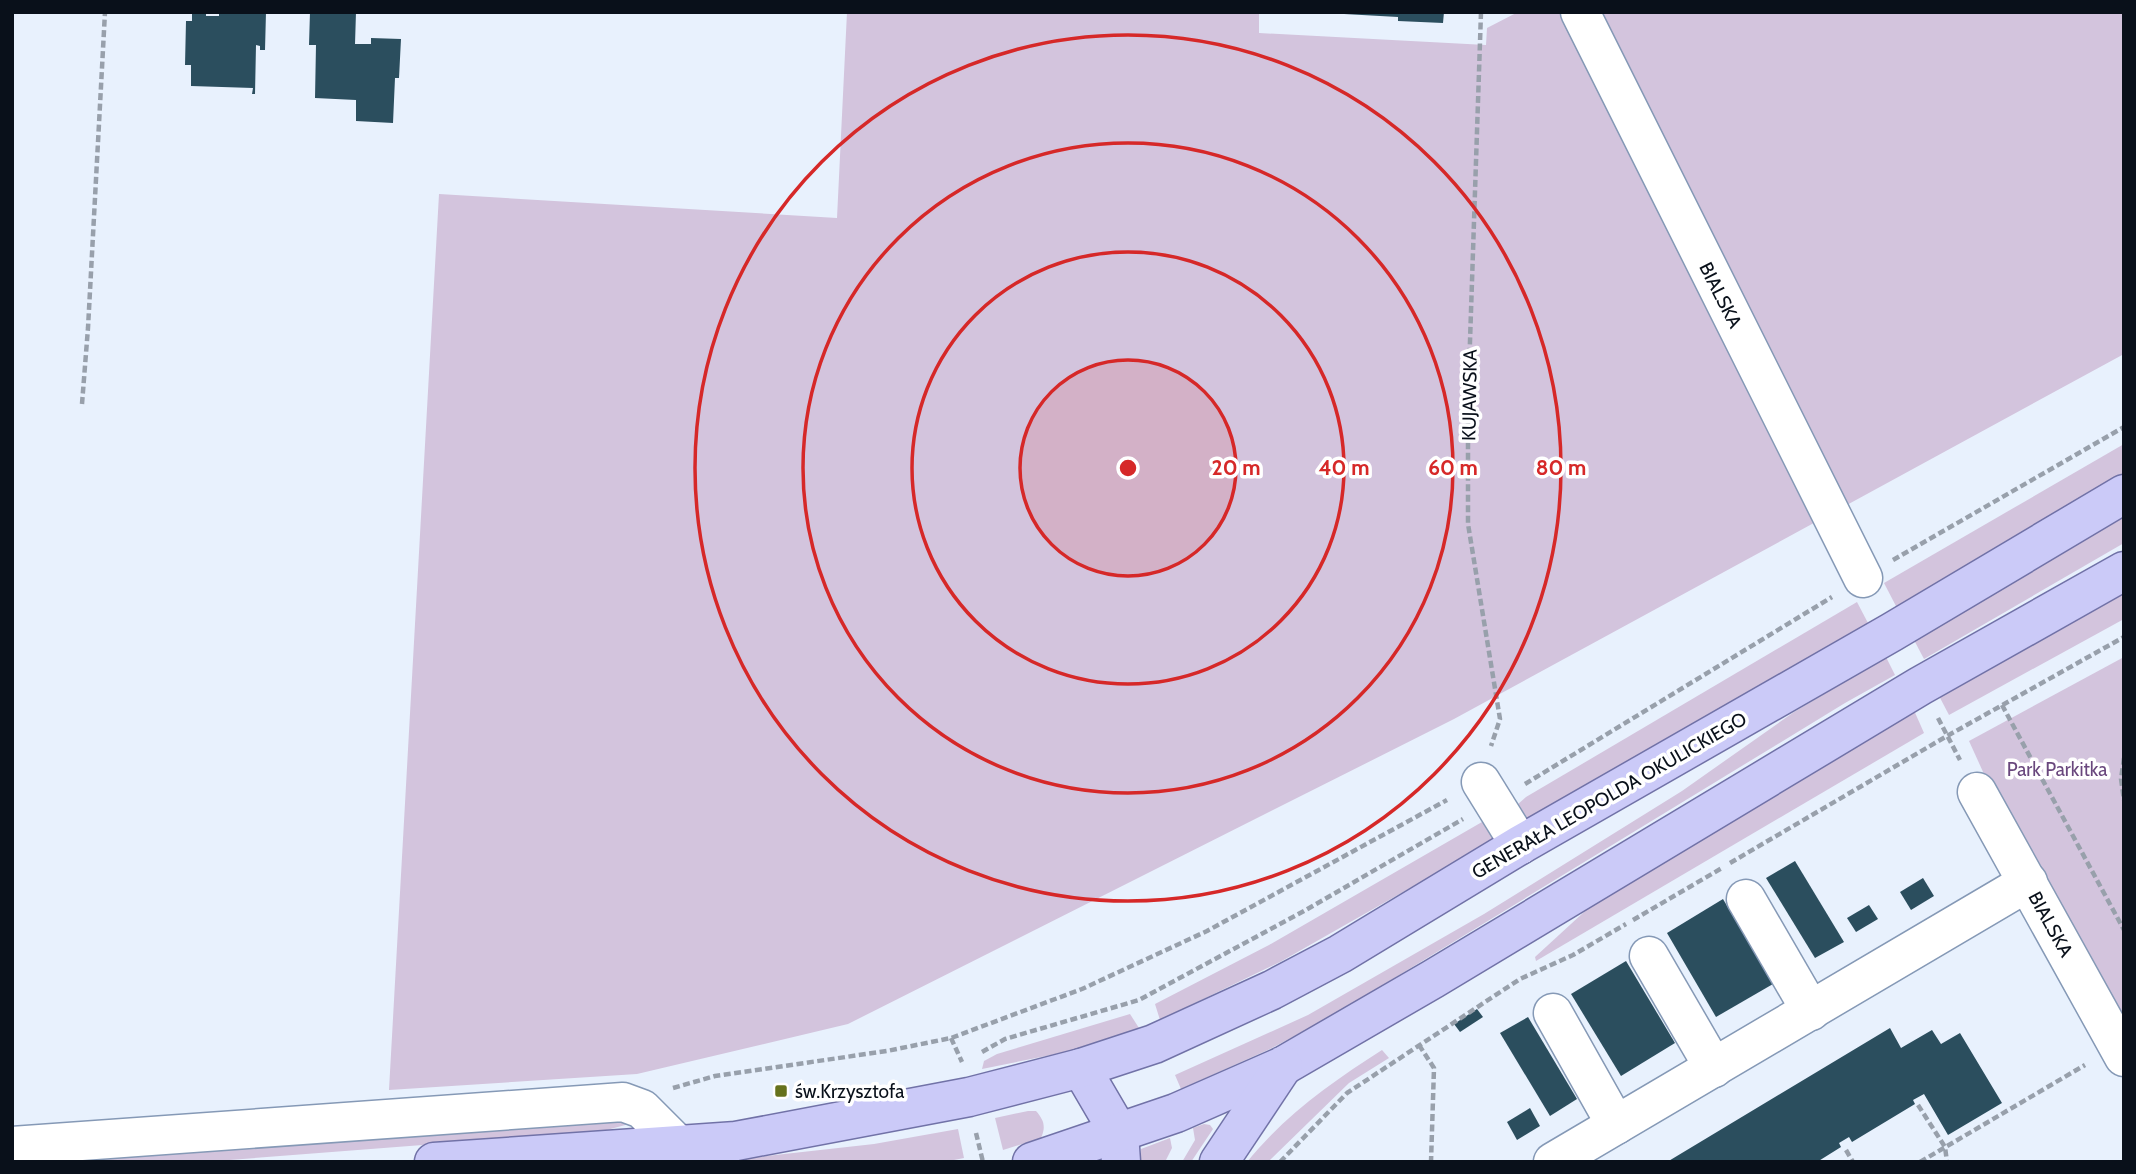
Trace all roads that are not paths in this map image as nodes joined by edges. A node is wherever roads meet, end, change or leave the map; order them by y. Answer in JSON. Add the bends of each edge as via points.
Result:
{"nodes":[{"id":1,"x":1580,"y":12,"type":"edge"},
{"id":2,"x":2124,"y":494,"type":"edge"},
{"id":3,"x":2124,"y":571,"type":"edge"},
{"id":4,"x":1863,"y":578,"type":"road end"},
{"id":5,"x":1977,"y":792,"type":"road end"},
{"id":6,"x":1478,"y":797,"type":"road end"},
{"id":7,"x":1520,"y":845,"type":"junction"},
{"id":8,"x":2028,"y":882,"type":"junction"},
{"id":9,"x":1746,"y":900,"type":"dead end"},
{"id":10,"x":1649,"y":956,"type":"dead end"},
{"id":11,"x":1811,"y":1011,"type":"junction"},
{"id":12,"x":1553,"y":1013,"type":"dead end"},
{"id":13,"x":2124,"y":1057,"type":"edge"},
{"id":14,"x":1283,"y":1066,"type":"junction"},
{"id":15,"x":1082,"y":1068,"type":"junction"},
{"id":16,"x":1714,"y":1068,"type":"junction"},
{"id":17,"x":1616,"y":1125,"type":"junction"},
{"id":18,"x":678,"y":1145,"type":"junction"},
{"id":19,"x":12,"y":1146,"type":"edge"},
{"id":20,"x":1120,"y":1147,"type":"edge"},
{"id":21,"x":1078,"y":1154,"type":"edge"},
{"id":22,"x":434,"y":1162,"type":"edge"},
{"id":23,"x":1032,"y":1162,"type":"edge"},
{"id":24,"x":1219,"y":1162,"type":"edge"},
{"id":25,"x":1553,"y":1162,"type":"edge"}],
"edges":[{"from":1,"to":4,"type":"street","name":"BIALSKA"},
{"from":2,"to":7,"type":"main road","name":"GENERAŁA LEOPOLDA OKULICKIEGO"},
{"from":3,"to":14,"type":"main road","via":[[1920,686]]},
{"from":5,"to":8,"type":"street","name":"BIALSKA"},
{"from":6,"to":7,"type":"street"},
{"from":7,"to":15,"type":"main road","name":"GENERAŁA LEOPOLDA OKULICKIEGO","via":[[1272,990],[1154,1044]]},
{"from":8,"to":11,"type":"street"},
{"from":8,"to":13,"type":"street","name":"BIALSKA"},
{"from":9,"to":11,"type":"street"},
{"from":10,"to":16,"type":"street"},
{"from":11,"to":16,"type":"street"},
{"from":12,"to":17,"type":"street"},
{"from":14,"to":20,"type":"main road","via":[[1176,1113]]},
{"from":14,"to":24,"type":"main road"},
{"from":15,"to":18,"type":"main road","name":"GENERAŁA LEOPOLDA OKULICKIEGO","via":[[926,1106],[736,1141]]},
{"from":15,"to":20,"type":"main road"},
{"from":15,"to":21,"type":"main road"},
{"from":16,"to":17,"type":"street"},
{"from":17,"to":25,"type":"street"},
{"from":18,"to":19,"type":"street","via":[[642,1109],[623,1102]]},
{"from":18,"to":22,"type":"main road","name":"GENERAŁA LEOPOLDA OKULICKIEGO"},
{"from":20,"to":21,"type":"main road"},
{"from":21,"to":23,"type":"main road"}]}
